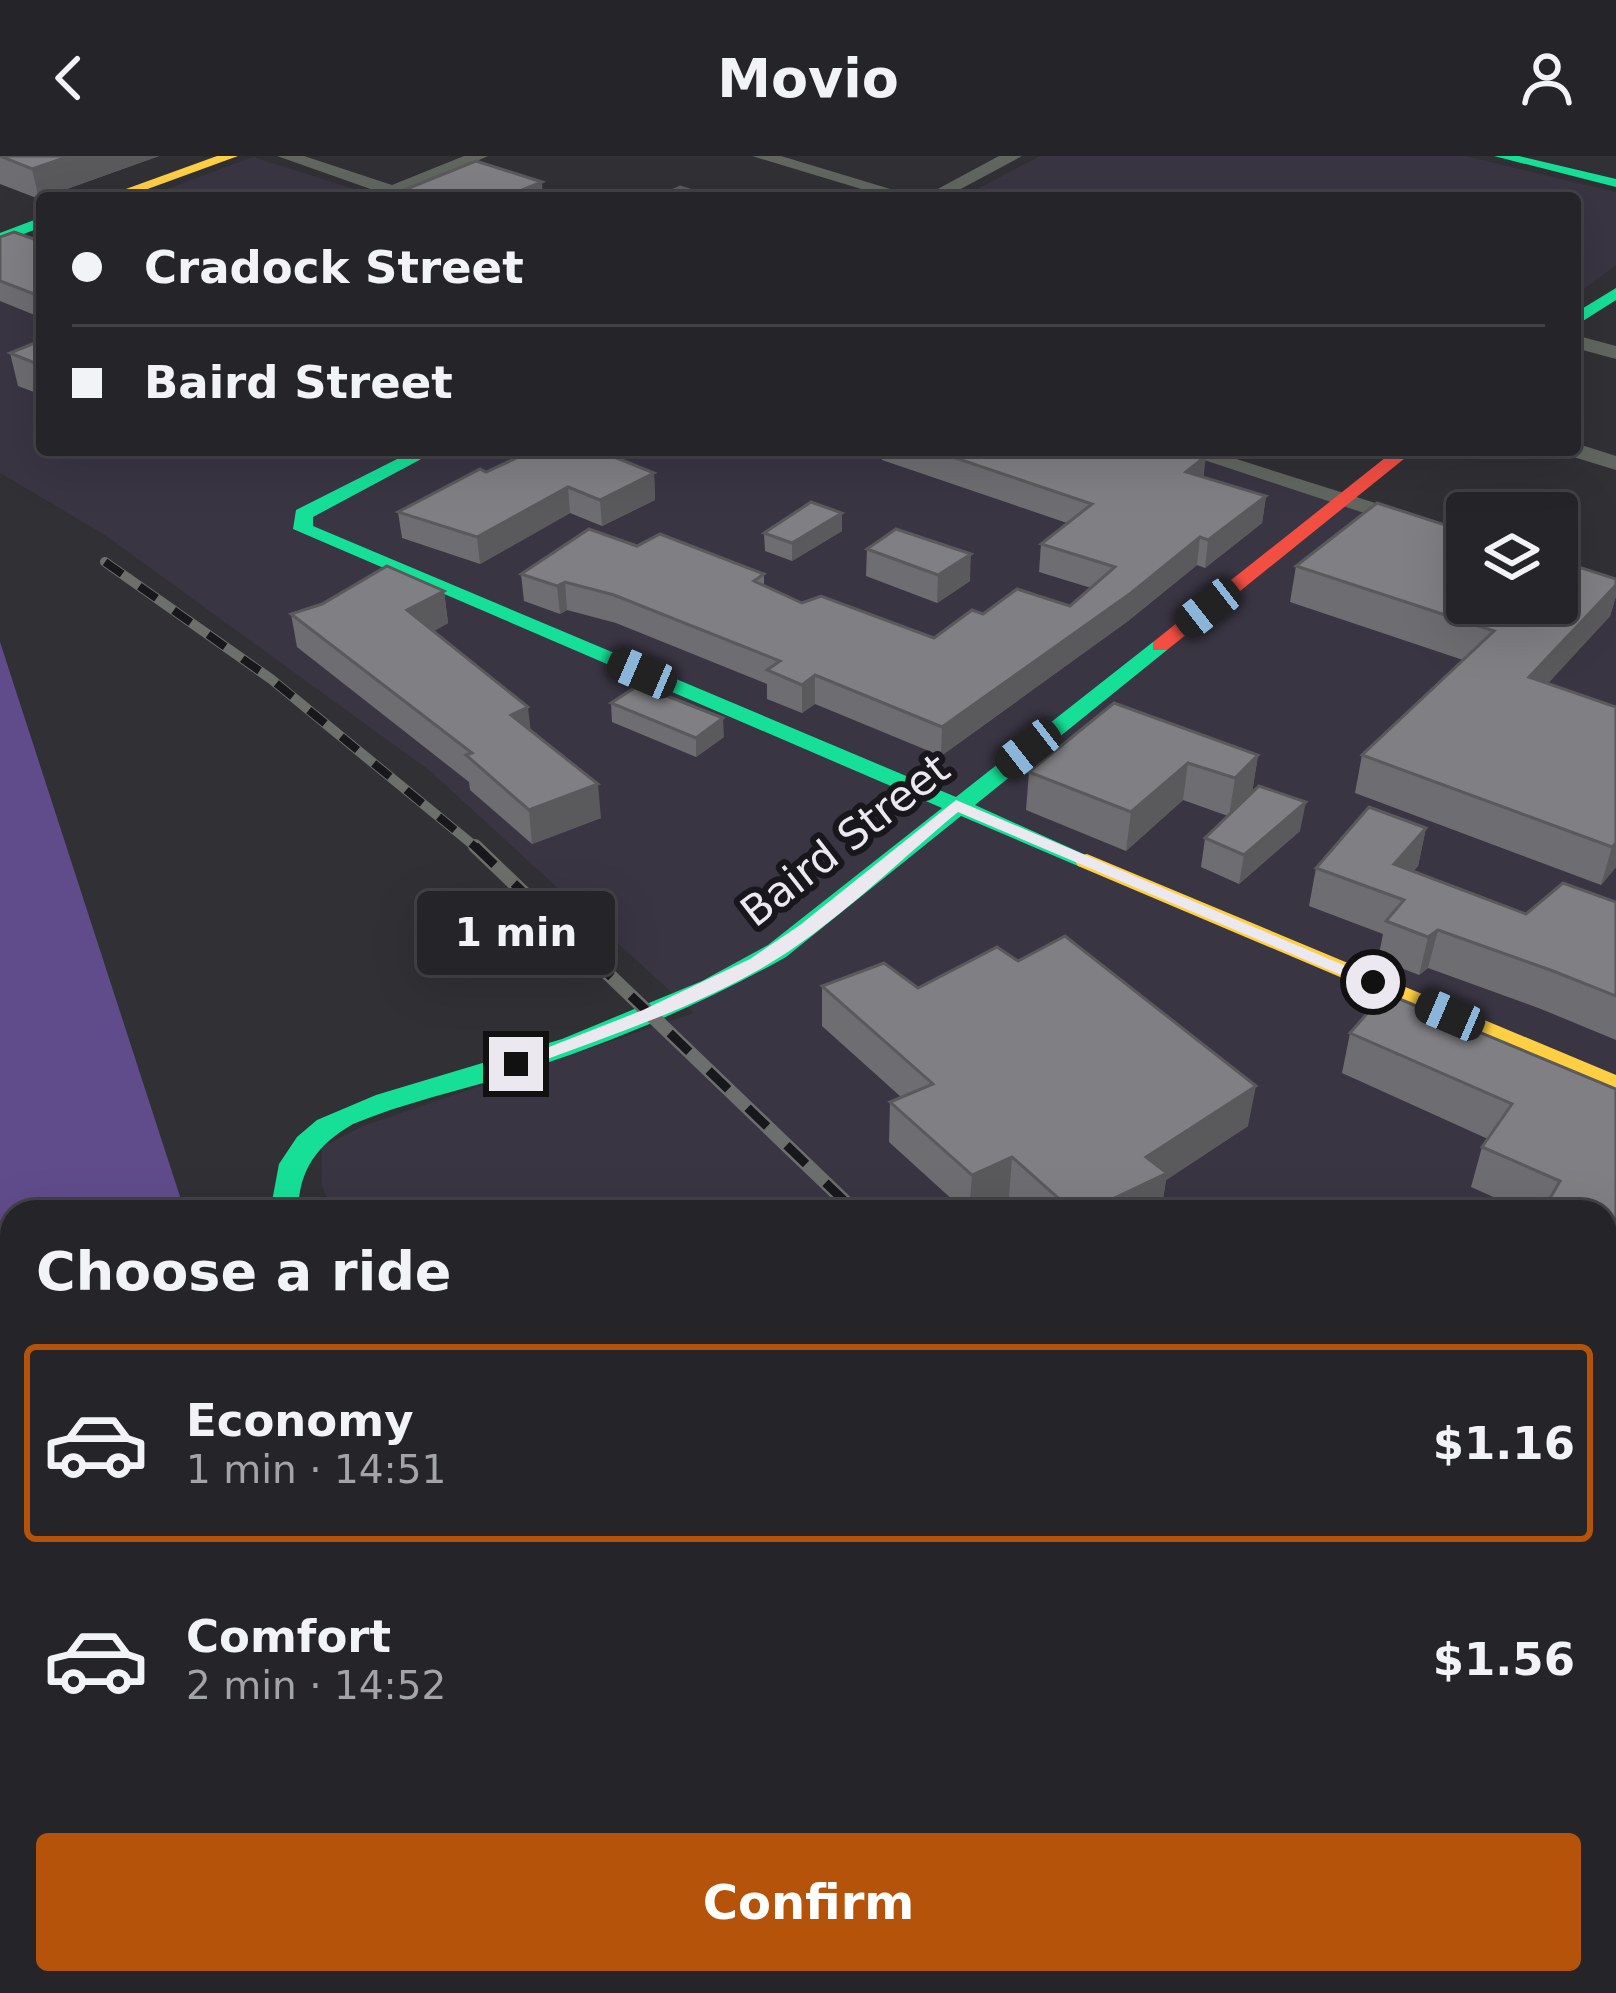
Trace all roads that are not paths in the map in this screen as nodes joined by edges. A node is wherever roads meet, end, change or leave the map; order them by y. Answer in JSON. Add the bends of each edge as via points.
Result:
{"nodes":[{"id":1,"x":286,"y":156,"type":"edge"},
{"id":2,"x":479,"y":156,"type":"edge"},
{"id":3,"x":761,"y":156,"type":"edge"},
{"id":4,"x":1013,"y":156,"type":"edge"},
{"id":5,"x":1501,"y":156,"type":"edge"},
{"id":6,"x":1546,"y":156,"type":"edge"},
{"id":7,"x":220,"y":157,"type":"edge"},
{"id":8,"x":1616,"y":172,"type":"edge"},
{"id":9,"x":1616,"y":183,"type":"edge"},
{"id":10,"x":393,"y":191,"type":"junction"},
{"id":11,"x":124,"y":192,"type":"edge"},
{"id":12,"x":396,"y":192,"type":"edge"},
{"id":13,"x":890,"y":192,"type":"edge"},
{"id":14,"x":942,"y":192,"type":"edge"},
{"id":15,"x":36,"y":224,"type":"edge"},
{"id":16,"x":0,"y":238,"type":"edge"},
{"id":17,"x":1616,"y":293,"type":"edge"},
{"id":18,"x":1581,"y":317,"type":"edge"},
{"id":19,"x":1581,"y":343,"type":"edge"},
{"id":20,"x":1616,"y":352,"type":"edge"},
{"id":21,"x":1581,"y":452,"type":"edge"},
{"id":22,"x":417,"y":456,"type":"edge"},
{"id":23,"x":1203,"y":456,"type":"edge"},
{"id":24,"x":1398,"y":456,"type":"edge"},
{"id":25,"x":1616,"y":463,"type":"edge"},
{"id":26,"x":1339,"y":500,"type":"junction"},
{"id":27,"x":1446,"y":533,"type":"edge"},
{"id":28,"x":956,"y":805,"type":"junction"},
{"id":29,"x":1616,"y":1085,"type":"edge"},
{"id":30,"x":284,"y":1199,"type":"edge"}],
"edges":[{"from":1,"to":10,"type":"street"},
{"from":2,"to":10,"type":"street"},
{"from":3,"to":13,"type":"street"},
{"from":4,"to":14,"type":"street"},
{"from":5,"to":9,"type":"street"},
{"from":6,"to":8,"type":"street"},
{"from":7,"to":11,"type":"street"},
{"from":10,"to":12,"type":"street"},
{"from":15,"to":16,"type":"street"},
{"from":17,"to":18,"type":"street"},
{"from":19,"to":20,"type":"street"},
{"from":21,"to":25,"type":"street"},
{"from":22,"to":28,"type":"street","via":[[303,514],[303,529]]},
{"from":23,"to":26,"type":"street"},
{"from":24,"to":26,"type":"street","name":"Baird Street"},
{"from":26,"to":27,"type":"street"},
{"from":26,"to":28,"type":"street","name":"Baird Street"},
{"from":28,"to":29,"type":"street"},
{"from":28,"to":30,"type":"street","name":"Baird Street","via":[[807,929],[735,976],[555,1052],[340,1119],[301,1146]]}]}
